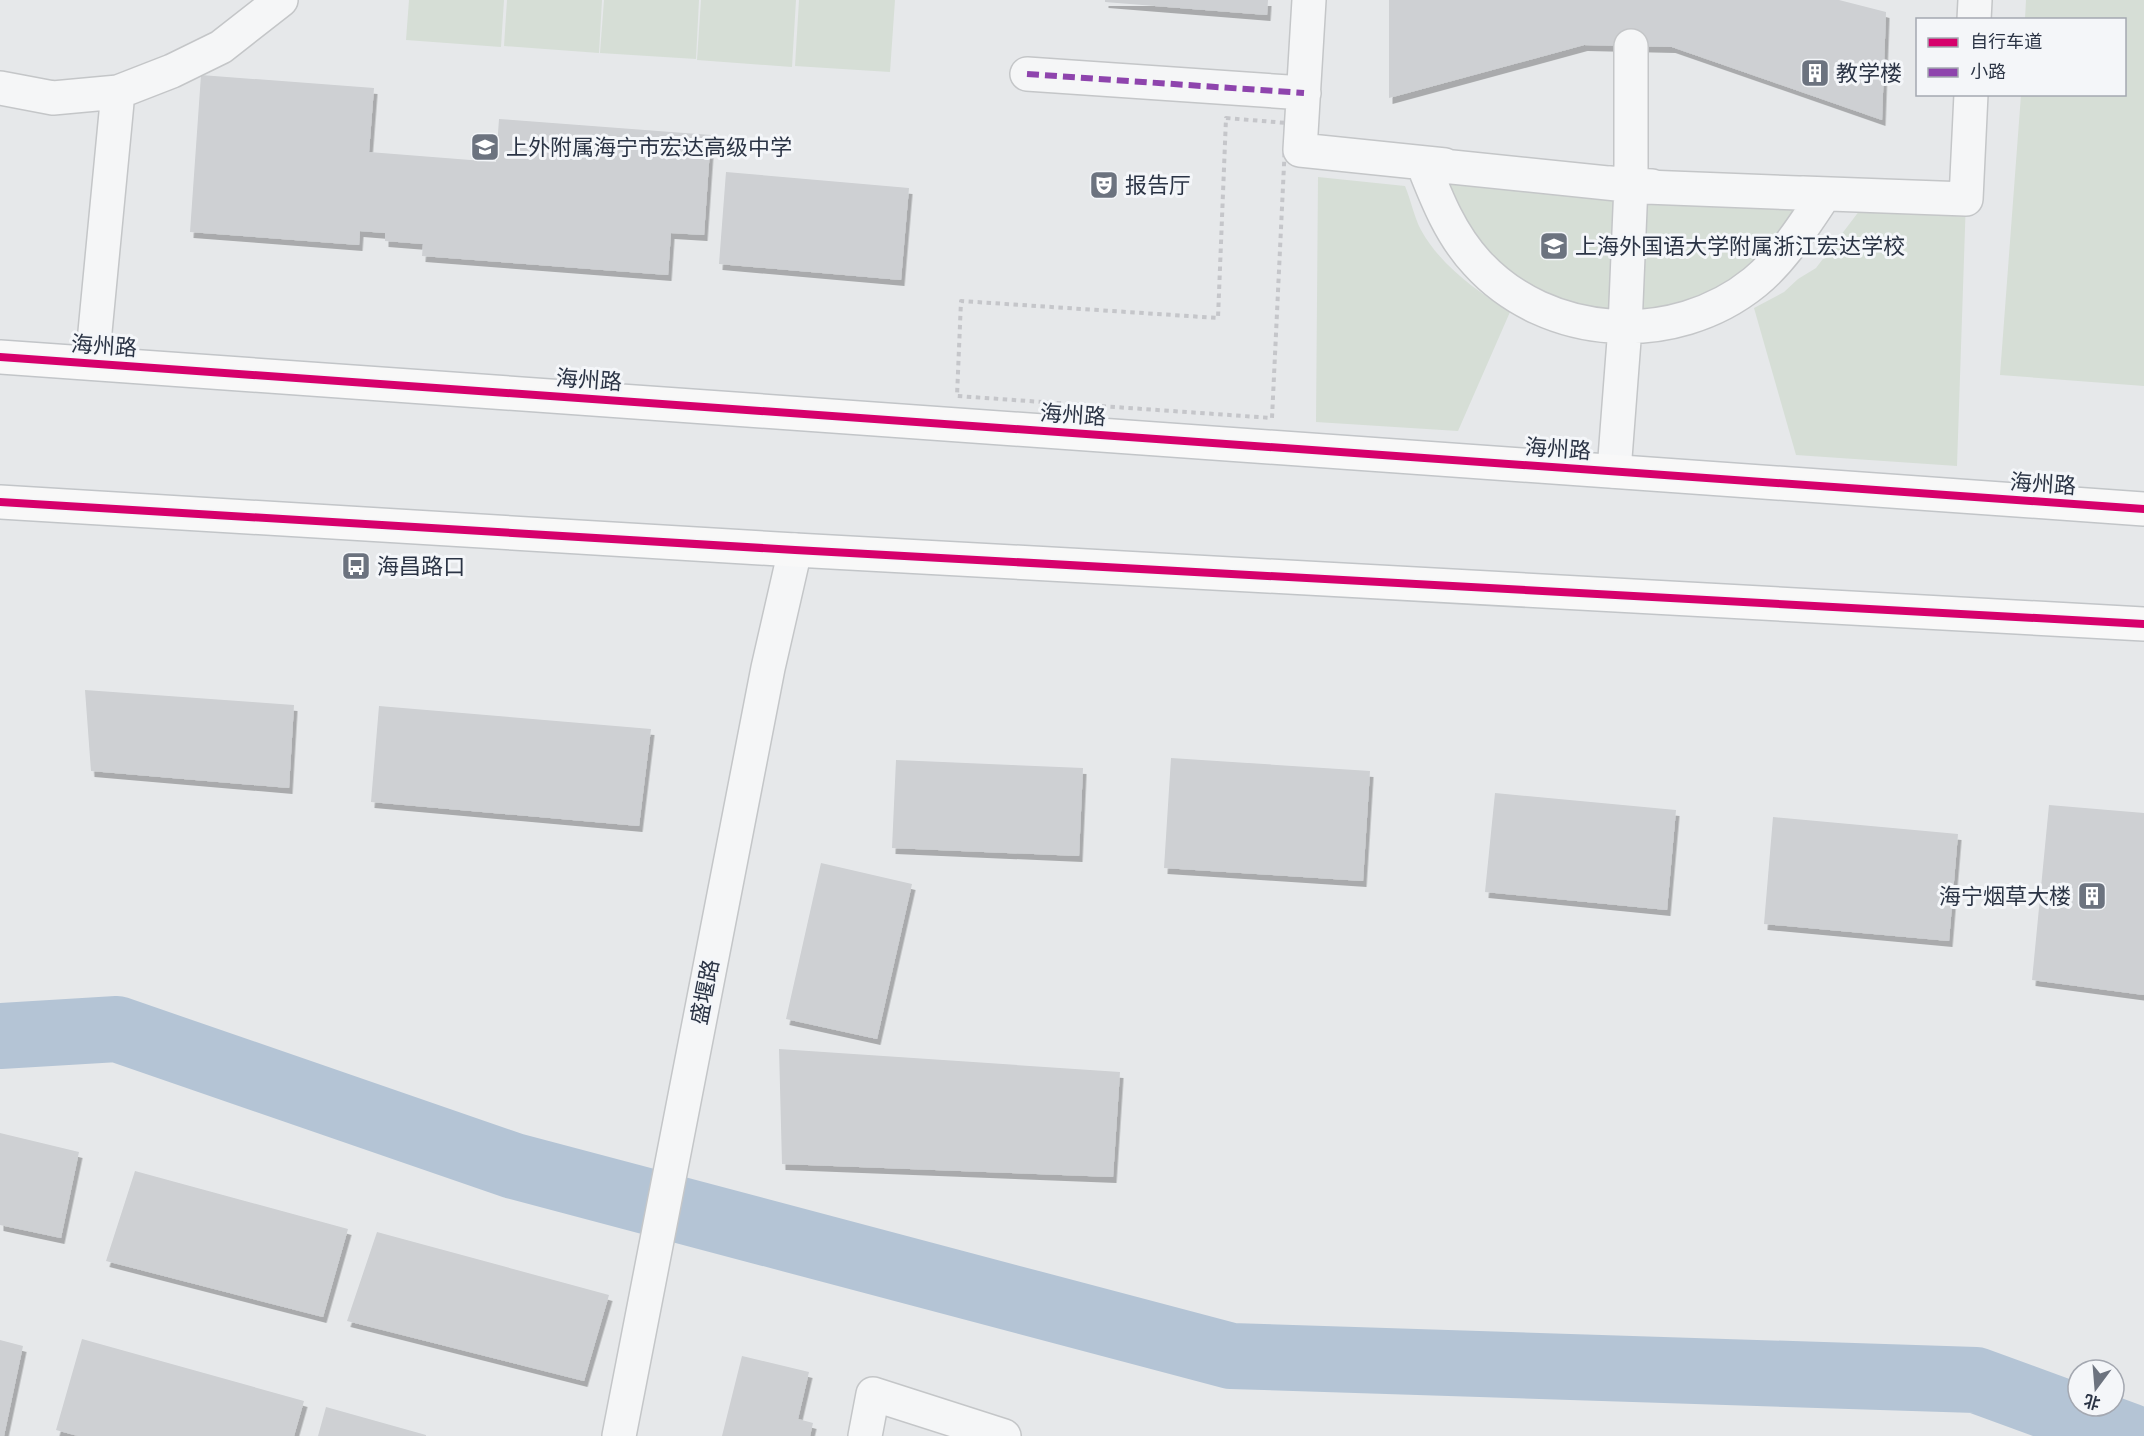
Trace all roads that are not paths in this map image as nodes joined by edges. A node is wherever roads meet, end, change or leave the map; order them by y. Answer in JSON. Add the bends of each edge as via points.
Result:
{"nodes":[{"id":1,"x":281,"y":0,"type":"edge"},
{"id":2,"x":1309,"y":0,"type":"edge"},
{"id":3,"x":1975,"y":0,"type":"edge"},
{"id":4,"x":1974,"y":18,"type":"edge"},
{"id":5,"x":1631,"y":46,"type":"dead end"},
{"id":6,"x":1028,"y":74,"type":"dead end"},
{"id":7,"x":0,"y":88,"type":"edge"},
{"id":8,"x":118,"y":92,"type":"junction"},
{"id":9,"x":1304,"y":93,"type":"junction"},
{"id":10,"x":1971,"y":96,"type":"edge"},
{"id":11,"x":1631,"y":185,"type":"junction"},
{"id":12,"x":1825,"y":194,"type":"junction"},
{"id":13,"x":1625,"y":327,"type":"junction"},
{"id":14,"x":0,"y":357,"type":"edge"},
{"id":15,"x":92,"y":363,"type":"junction"},
{"id":16,"x":1614,"y":471,"type":"junction"},
{"id":17,"x":0,"y":502,"type":"edge"},
{"id":18,"x":2144,"y":509,"type":"edge"},
{"id":19,"x":795,"y":550,"type":"junction"},
{"id":20,"x":2144,"y":624,"type":"edge"},
{"id":21,"x":619,"y":1436,"type":"edge"},
{"id":22,"x":865,"y":1436,"type":"edge"},
{"id":23,"x":1004,"y":1436,"type":"edge"}],
"edges":[{"from":1,"to":8,"type":"street","via":[[221,47]]},
{"from":2,"to":9,"type":"street"},
{"from":3,"to":4,"type":"street"},
{"from":5,"to":11,"type":"street"},
{"from":6,"to":9,"type":"street"},
{"from":7,"to":8,"type":"street","via":[[53,98]]},
{"from":8,"to":15,"type":"street"},
{"from":9,"to":11,"type":"street","via":[[1300,150]]},
{"from":10,"to":12,"type":"street","via":[[1966,199]]},
{"from":11,"to":12,"type":"street"},
{"from":11,"to":13,"type":"street"},
{"from":11,"to":13,"type":"street","via":[[1423,164],[1456,237],[1477,264],[1503,286],[1562,317]]},
{"from":12,"to":13,"type":"street","via":[[1779,260],[1726,302],[1663,324]]},
{"from":13,"to":16,"type":"street"},
{"from":14,"to":15,"type":"main road","name":"海州路"},
{"from":15,"to":16,"type":"main road","name":"海州路"},
{"from":16,"to":18,"type":"main road","name":"海州路"},
{"from":17,"to":19,"type":"main road"},
{"from":19,"to":20,"type":"main road"},
{"from":19,"to":21,"type":"street","name":"盛堰路","via":[[768,668]]},
{"from":22,"to":23,"type":"street","via":[[873,1394]]}]}
